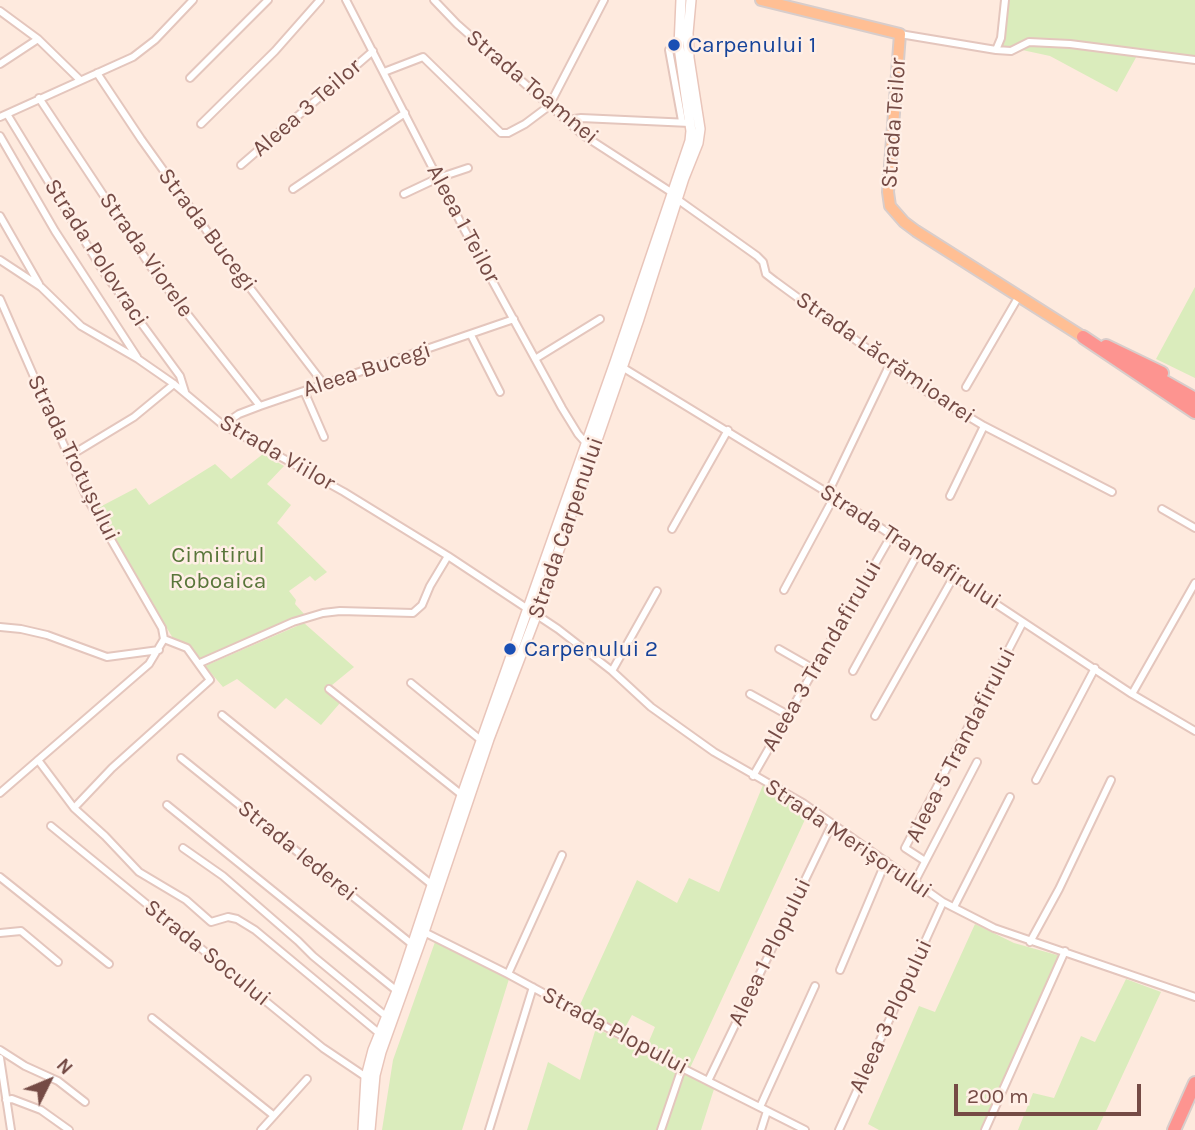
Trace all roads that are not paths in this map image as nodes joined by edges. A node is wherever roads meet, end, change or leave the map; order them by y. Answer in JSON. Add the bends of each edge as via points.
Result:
{"nodes":[{"id":1,"x":193,"y":0,"type":"edge"},
{"id":2,"x":268,"y":0,"type":"edge"},
{"id":3,"x":320,"y":0,"type":"edge"},
{"id":4,"x":346,"y":0,"type":"edge"},
{"id":5,"x":434,"y":0,"type":"edge"},
{"id":6,"x":604,"y":0,"type":"edge"},
{"id":7,"x":681,"y":0,"type":"edge"},
{"id":8,"x":691,"y":0,"type":"edge"},
{"id":9,"x":761,"y":0,"type":"edge"},
{"id":10,"x":1005,"y":0,"type":"edge"},
{"id":11,"x":0,"y":12,"type":"edge"},
{"id":12,"x":900,"y":34,"type":"junction"},
{"id":13,"x":38,"y":39,"type":"junction"},
{"id":14,"x":669,"y":50,"type":"dead end"},
{"id":15,"x":996,"y":50,"type":"junction"},
{"id":16,"x":373,"y":51,"type":"junction"},
{"id":17,"x":1195,"y":60,"type":"edge"},
{"id":18,"x":0,"y":64,"type":"edge"},
{"id":19,"x":384,"y":72,"type":"junction"},
{"id":20,"x":97,"y":73,"type":"junction"},
{"id":21,"x":190,"y":78,"type":"dead end"},
{"id":22,"x":79,"y":79,"type":"junction"},
{"id":23,"x":39,"y":98,"type":"junction"},
{"id":24,"x":550,"y":106,"type":"junction"},
{"id":25,"x":405,"y":113,"type":"junction"},
{"id":26,"x":4,"y":115,"type":"edge"},
{"id":27,"x":567,"y":120,"type":"junction"},
{"id":28,"x":686,"y":122,"type":"junction"},
{"id":29,"x":201,"y":124,"type":"dead end"},
{"id":30,"x":0,"y":136,"type":"edge"},
{"id":31,"x":241,"y":165,"type":"dead end"},
{"id":32,"x":468,"y":168,"type":"dead end"},
{"id":33,"x":438,"y":178,"type":"junction"},
{"id":34,"x":293,"y":189,"type":"dead end"},
{"id":35,"x":404,"y":194,"type":"dead end"},
{"id":36,"x":674,"y":195,"type":"junction"},
{"id":37,"x":0,"y":216,"type":"edge"},
{"id":38,"x":0,"y":260,"type":"edge"},
{"id":39,"x":41,"y":287,"type":"junction"},
{"id":40,"x":1019,"y":296,"type":"junction"},
{"id":41,"x":0,"y":299,"type":"edge"},
{"id":42,"x":514,"y":319,"type":"junction"},
{"id":43,"x":600,"y":319,"type":"dead end"},
{"id":44,"x":471,"y":335,"type":"junction"},
{"id":45,"x":1083,"y":337,"type":"junction"},
{"id":46,"x":138,"y":359,"type":"junction"},
{"id":47,"x":535,"y":359,"type":"junction"},
{"id":48,"x":889,"y":366,"type":"junction"},
{"id":49,"x":622,"y":367,"type":"junction"},
{"id":50,"x":323,"y":383,"type":"junction"},
{"id":51,"x":174,"y":384,"type":"junction"},
{"id":52,"x":966,"y":387,"type":"dead end"},
{"id":53,"x":304,"y":391,"type":"junction"},
{"id":54,"x":1195,"y":391,"type":"edge"},
{"id":55,"x":186,"y":392,"type":"junction"},
{"id":56,"x":500,"y":392,"type":"dead end"},
{"id":57,"x":1195,"y":400,"type":"edge"},
{"id":58,"x":260,"y":406,"type":"junction"},
{"id":59,"x":1195,"y":412,"type":"edge"},
{"id":60,"x":223,"y":425,"type":"junction"},
{"id":61,"x":984,"y":426,"type":"junction"},
{"id":62,"x":728,"y":430,"type":"junction"},
{"id":63,"x":324,"y":437,"type":"dead end"},
{"id":64,"x":586,"y":443,"type":"junction"},
{"id":65,"x":68,"y":457,"type":"junction"},
{"id":66,"x":1112,"y":492,"type":"dead end"},
{"id":67,"x":831,"y":495,"type":"junction"},
{"id":68,"x":950,"y":496,"type":"dead end"},
{"id":69,"x":1162,"y":509,"type":"dead end"},
{"id":70,"x":1195,"y":528,"type":"edge"},
{"id":71,"x":672,"y":529,"type":"dead end"},
{"id":72,"x":891,"y":536,"type":"junction"},
{"id":73,"x":918,"y":553,"type":"junction"},
{"id":74,"x":448,"y":556,"type":"junction"},
{"id":75,"x":954,"y":576,"type":"junction"},
{"id":76,"x":1195,"y":583,"type":"edge"},
{"id":77,"x":783,"y":590,"type":"dead end"},
{"id":78,"x":657,"y":591,"type":"dead end"},
{"id":79,"x":532,"y":613,"type":"junction"},
{"id":80,"x":1023,"y":622,"type":"junction"},
{"id":81,"x":0,"y":627,"type":"edge"},
{"id":82,"x":164,"y":639,"type":"junction"},
{"id":83,"x":779,"y":649,"type":"dead end"},
{"id":84,"x":159,"y":650,"type":"junction"},
{"id":85,"x":200,"y":663,"type":"junction"},
{"id":86,"x":1095,"y":668,"type":"junction"},
{"id":87,"x":814,"y":669,"type":"junction"},
{"id":88,"x":611,"y":671,"type":"junction"},
{"id":89,"x":853,"y":671,"type":"dead end"},
{"id":90,"x":411,"y":683,"type":"dead end"},
{"id":91,"x":329,"y":689,"type":"dead end"},
{"id":92,"x":750,"y":694,"type":"dead end"},
{"id":93,"x":1132,"y":694,"type":"junction"},
{"id":94,"x":222,"y":715,"type":"dead end"},
{"id":95,"x":788,"y":715,"type":"junction"},
{"id":96,"x":875,"y":716,"type":"dead end"},
{"id":97,"x":1195,"y":731,"type":"edge"},
{"id":98,"x":482,"y":741,"type":"junction"},
{"id":99,"x":181,"y":758,"type":"dead end"},
{"id":100,"x":38,"y":760,"type":"junction"},
{"id":101,"x":977,"y":762,"type":"dead end"},
{"id":102,"x":754,"y":776,"type":"junction"},
{"id":103,"x":1036,"y":780,"type":"dead end"},
{"id":104,"x":1111,"y":780,"type":"dead end"},
{"id":105,"x":0,"y":793,"type":"edge"},
{"id":106,"x":462,"y":795,"type":"junction"},
{"id":107,"x":1010,"y":797,"type":"dead end"},
{"id":108,"x":167,"y":804,"type":"dead end"},
{"id":109,"x":74,"y":808,"type":"junction"},
{"id":110,"x":832,"y":824,"type":"junction"},
{"id":111,"x":51,"y":826,"type":"dead end"},
{"id":112,"x":183,"y":848,"type":"dead end"},
{"id":113,"x":562,"y":855,"type":"dead end"},
{"id":114,"x":886,"y":861,"type":"junction"},
{"id":115,"x":925,"y":861,"type":"junction"},
{"id":116,"x":0,"y":877,"type":"edge"},
{"id":117,"x":914,"y":883,"type":"junction"},
{"id":118,"x":431,"y":884,"type":"junction"},
{"id":119,"x":943,"y":902,"type":"junction"},
{"id":120,"x":954,"y":907,"type":"junction"},
{"id":121,"x":424,"y":932,"type":"junction"},
{"id":122,"x":0,"y":933,"type":"edge"},
{"id":123,"x":1030,"y":942,"type":"junction"},
{"id":124,"x":412,"y":945,"type":"junction"},
{"id":125,"x":1065,"y":951,"type":"junction"},
{"id":126,"x":58,"y":962,"type":"dead end"},
{"id":127,"x":109,"y":964,"type":"dead end"},
{"id":128,"x":840,"y":970,"type":"dead end"},
{"id":129,"x":508,"y":974,"type":"junction"},
{"id":130,"x":815,"y":986,"type":"dead end"},
{"id":131,"x":533,"y":987,"type":"junction"},
{"id":132,"x":397,"y":991,"type":"junction"},
{"id":133,"x":1195,"y":998,"type":"edge"},
{"id":134,"x":387,"y":1017,"type":"junction"},
{"id":135,"x":152,"y":1018,"type":"dead end"},
{"id":136,"x":380,"y":1034,"type":"junction"},
{"id":137,"x":0,"y":1049,"type":"edge"},
{"id":138,"x":0,"y":1058,"type":"edge"},
{"id":139,"x":682,"y":1068,"type":"junction"},
{"id":140,"x":366,"y":1077,"type":"junction"},
{"id":141,"x":307,"y":1079,"type":"dead end"},
{"id":142,"x":708,"y":1081,"type":"junction"},
{"id":143,"x":1195,"y":1083,"type":"edge"},
{"id":144,"x":6,"y":1100,"type":"junction"},
{"id":145,"x":85,"y":1102,"type":"dead end"},
{"id":146,"x":764,"y":1109,"type":"junction"},
{"id":147,"x":273,"y":1115,"type":"junction"},
{"id":148,"x":263,"y":1129,"type":"edge"},
{"id":149,"x":11,"y":1130,"type":"edge"},
{"id":150,"x":69,"y":1130,"type":"edge"},
{"id":151,"x":363,"y":1130,"type":"edge"},
{"id":152,"x":370,"y":1130,"type":"edge"},
{"id":153,"x":489,"y":1130,"type":"edge"},
{"id":154,"x":661,"y":1130,"type":"edge"},
{"id":155,"x":761,"y":1130,"type":"edge"},
{"id":156,"x":805,"y":1130,"type":"edge"},
{"id":157,"x":839,"y":1130,"type":"edge"},
{"id":158,"x":985,"y":1130,"type":"edge"},
{"id":159,"x":1174,"y":1130,"type":"edge"}],
"edges":[{"from":1,"to":20,"type":"street","via":[[144,49]]},
{"from":2,"to":21,"type":"street"},
{"from":3,"to":29,"type":"street"},
{"from":4,"to":16,"type":"street","name":"Aleea 1 Teilor"},
{"from":5,"to":24,"type":"street","name":"Strada Toamnei"},
{"from":6,"to":24,"type":"street"},
{"from":7,"to":28,"type":"street","name":"Strada Carpenului"},
{"from":8,"to":36,"type":"street","name":"Strada Carpenului","via":[[689,58],[700,129]]},
{"from":9,"to":12,"type":"main road","name":"Strada Teilor"},
{"from":10,"to":15,"type":"street"},
{"from":11,"to":13,"type":"street"},
{"from":12,"to":15,"type":"street"},
{"from":12,"to":40,"type":"main road","name":"Strada Teilor","via":[[890,206],[916,231]]},
{"from":13,"to":18,"type":"street"},
{"from":13,"to":22,"type":"street"},
{"from":14,"to":28,"type":"street"},
{"from":15,"to":17,"type":"street","via":[[1011,51],[1029,42],[1070,44]]},
{"from":16,"to":19,"type":"street","name":"Aleea 1 Teilor"},
{"from":16,"to":31,"type":"street","name":"Aleea 3 Teilor"},
{"from":19,"to":24,"type":"street","via":[[423,57],[504,134]]},
{"from":19,"to":25,"type":"street","name":"Aleea 1 Teilor"},
{"from":20,"to":22,"type":"street"},
{"from":20,"to":50,"type":"street","name":"Strada Bucegi","via":[[214,241]]},
{"from":22,"to":23,"type":"street"},
{"from":23,"to":26,"type":"street"},
{"from":23,"to":58,"type":"street","name":"Strada Viorele","via":[[155,273]]},
{"from":24,"to":27,"type":"street","name":"Strada Toamnei"},
{"from":25,"to":33,"type":"street","name":"Aleea 1 Teilor"},
{"from":25,"to":34,"type":"street"},
{"from":26,"to":55,"type":"street","name":"Strada Polovraci","via":[[103,271],[180,376]]},
{"from":27,"to":28,"type":"street"},
{"from":27,"to":36,"type":"street","name":"Strada Toamnei"},
{"from":28,"to":36,"type":"street","name":"Strada Carpenului","via":[[691,136]]},
{"from":30,"to":46,"type":"street"},
{"from":32,"to":33,"type":"street"},
{"from":33,"to":35,"type":"street"},
{"from":33,"to":42,"type":"street","name":"Aleea 1 Teilor"},
{"from":36,"to":48,"type":"street","name":"Strada Lăcrămioarei","via":[[757,256],[766,274]]},
{"from":36,"to":49,"type":"street","name":"Strada Carpenului"},
{"from":36,"to":64,"type":"street","name":"Strada Carpenului"},
{"from":37,"to":39,"type":"street"},
{"from":38,"to":39,"type":"street","name":"Strada Viilor"},
{"from":39,"to":46,"type":"street","name":"Strada Viilor","via":[[81,326]]},
{"from":40,"to":45,"type":"main road","name":"Strada Teilor"},
{"from":40,"to":52,"type":"street"},
{"from":41,"to":65,"type":"street","name":"Strada Trotușului"},
{"from":42,"to":44,"type":"street","name":"Aleea Bucegi"},
{"from":42,"to":47,"type":"street","name":"Aleea 1 Teilor"},
{"from":43,"to":47,"type":"street"},
{"from":44,"to":50,"type":"street","name":"Aleea Bucegi"},
{"from":44,"to":56,"type":"street"},
{"from":45,"to":54,"type":"highway"},
{"from":45,"to":57,"type":"highway"},
{"from":45,"to":59,"type":"highway"},
{"from":46,"to":51,"type":"street","name":"Strada Viilor"},
{"from":47,"to":64,"type":"street","name":"Aleea 1 Teilor"},
{"from":48,"to":61,"type":"street","name":"Strada Lăcrămioarei"},
{"from":48,"to":67,"type":"street"},
{"from":49,"to":62,"type":"street","name":"Strada Trandafirului"},
{"from":49,"to":79,"type":"street","name":"Strada Carpenului"},
{"from":50,"to":53,"type":"street","name":"Aleea Bucegi"},
{"from":51,"to":55,"type":"street","name":"Strada Viilor"},
{"from":51,"to":65,"type":"street","via":[[134,417]]},
{"from":53,"to":58,"type":"street","name":"Aleea Bucegi"},
{"from":53,"to":63,"type":"street"},
{"from":55,"to":60,"type":"street","name":"Strada Viilor"},
{"from":58,"to":60,"type":"street","name":"Aleea Bucegi"},
{"from":60,"to":74,"type":"street","name":"Strada Viilor"},
{"from":61,"to":66,"type":"street","name":"Strada Lăcrămioarei"},
{"from":61,"to":68,"type":"street"},
{"from":62,"to":67,"type":"street","name":"Strada Trandafirului"},
{"from":62,"to":71,"type":"street"},
{"from":64,"to":79,"type":"street","name":"Strada Carpenului"},
{"from":65,"to":82,"type":"street","name":"Strada Trotușului"},
{"from":67,"to":72,"type":"street","name":"Strada Trandafirului"},
{"from":67,"to":77,"type":"street"},
{"from":69,"to":70,"type":"street"},
{"from":72,"to":73,"type":"street","name":"Strada Trandafirului"},
{"from":72,"to":87,"type":"street","name":"Aleea 3 Trandafirului"},
{"from":73,"to":75,"type":"street","name":"Strada Trandafirului"},
{"from":73,"to":89,"type":"street"},
{"from":74,"to":79,"type":"street","name":"Strada Viilor"},
{"from":74,"to":85,"type":"street","via":[[413,613],[323,613]]},
{"from":75,"to":80,"type":"street","name":"Strada Trandafirului"},
{"from":75,"to":96,"type":"street"},
{"from":76,"to":93,"type":"street"},
{"from":78,"to":88,"type":"street"},
{"from":79,"to":88,"type":"street","name":"Strada Merișorului"},
{"from":79,"to":98,"type":"street","name":"Strada Carpenului"},
{"from":79,"to":121,"type":"street","name":"Strada Carpenului"},
{"from":80,"to":86,"type":"street","name":"Strada Trandafirului"},
{"from":80,"to":115,"type":"street","name":"Aleea 5 Trandafirului","via":[[905,848]]},
{"from":81,"to":84,"type":"street","via":[[47,635],[107,657]]},
{"from":82,"to":84,"type":"street"},
{"from":82,"to":85,"type":"street","via":[[187,648]]},
{"from":83,"to":87,"type":"street"},
{"from":84,"to":100,"type":"street","via":[[149,664]]},
{"from":85,"to":109,"type":"street","via":[[210,680]]},
{"from":86,"to":93,"type":"street","name":"Strada Trandafirului"},
{"from":86,"to":103,"type":"street"},
{"from":87,"to":95,"type":"street","name":"Aleea 3 Trandafirului"},
{"from":88,"to":102,"type":"street","name":"Strada Merișorului","via":[[660,714]]},
{"from":90,"to":98,"type":"street"},
{"from":91,"to":106,"type":"street"},
{"from":92,"to":95,"type":"street"},
{"from":93,"to":97,"type":"street","name":"Strada Trandafirului"},
{"from":94,"to":118,"type":"street"},
{"from":95,"to":102,"type":"street","name":"Aleea 3 Trandafirului"},
{"from":98,"to":106,"type":"street","name":"Strada Carpenului"},
{"from":99,"to":124,"type":"street","name":"Strada Iederei"},
{"from":100,"to":105,"type":"street"},
{"from":100,"to":109,"type":"street"},
{"from":101,"to":115,"type":"street","name":"Aleea 5 Trandafirului"},
{"from":102,"to":110,"type":"street","name":"Strada Merișorului"},
{"from":104,"to":123,"type":"street"},
{"from":106,"to":118,"type":"street","name":"Strada Carpenului"},
{"from":107,"to":120,"type":"street"},
{"from":108,"to":132,"type":"street"},
{"from":109,"to":136,"type":"street","via":[[139,872],[186,900],[211,922],[228,917],[255,930]]},
{"from":110,"to":114,"type":"street","name":"Strada Merișorului"},
{"from":110,"to":142,"type":"street","name":"Aleea 1 Plopului"},
{"from":111,"to":140,"type":"street","name":"Strada Socului","via":[[323,1048]]},
{"from":112,"to":134,"type":"street","via":[[223,876]]},
{"from":113,"to":129,"type":"street"},
{"from":114,"to":117,"type":"street","name":"Strada Merișorului"},
{"from":114,"to":128,"type":"street"},
{"from":115,"to":117,"type":"street","name":"Aleea 5 Trandafirului"},
{"from":116,"to":127,"type":"street"},
{"from":117,"to":119,"type":"street","name":"Strada Merișorului"},
{"from":118,"to":124,"type":"street","name":"Strada Carpenului"},
{"from":119,"to":120,"type":"street","name":"Strada Merișorului"},
{"from":119,"to":157,"type":"street","name":"Aleea 3 Plopului"},
{"from":120,"to":123,"type":"street","name":"Strada Merișorului"},
{"from":121,"to":129,"type":"street","name":"Strada Plopului"},
{"from":121,"to":152,"type":"street","name":"Strada Carpenului","via":[[375,1074]]},
{"from":122,"to":126,"type":"street","via":[[21,931]]},
{"from":123,"to":125,"type":"street","name":"Strada Merișorului"},
{"from":124,"to":132,"type":"street","name":"Strada Carpenului"},
{"from":125,"to":133,"type":"street","name":"Strada Merișorului"},
{"from":125,"to":158,"type":"street"},
{"from":129,"to":131,"type":"street","name":"Strada Plopului"},
{"from":130,"to":146,"type":"street"},
{"from":131,"to":139,"type":"street","name":"Strada Plopului"},
{"from":131,"to":153,"type":"street"},
{"from":132,"to":134,"type":"street","name":"Strada Carpenului"},
{"from":134,"to":136,"type":"street","name":"Strada Carpenului"},
{"from":135,"to":147,"type":"street"},
{"from":136,"to":140,"type":"street","name":"Strada Carpenului"},
{"from":137,"to":145,"type":"street","via":[[58,1081]]},
{"from":138,"to":144,"type":"street"},
{"from":139,"to":142,"type":"street","name":"Strada Plopului"},
{"from":139,"to":154,"type":"street"},
{"from":140,"to":151,"type":"street","name":"Strada Carpenului"},
{"from":141,"to":147,"type":"street"},
{"from":142,"to":146,"type":"street","name":"Strada Plopului"},
{"from":143,"to":159,"type":"highway"},
{"from":144,"to":149,"type":"street"},
{"from":144,"to":150,"type":"street","via":[[41,1110]]},
{"from":146,"to":155,"type":"street"},
{"from":146,"to":156,"type":"street","name":"Strada Plopului"},
{"from":147,"to":148,"type":"street"}]}
